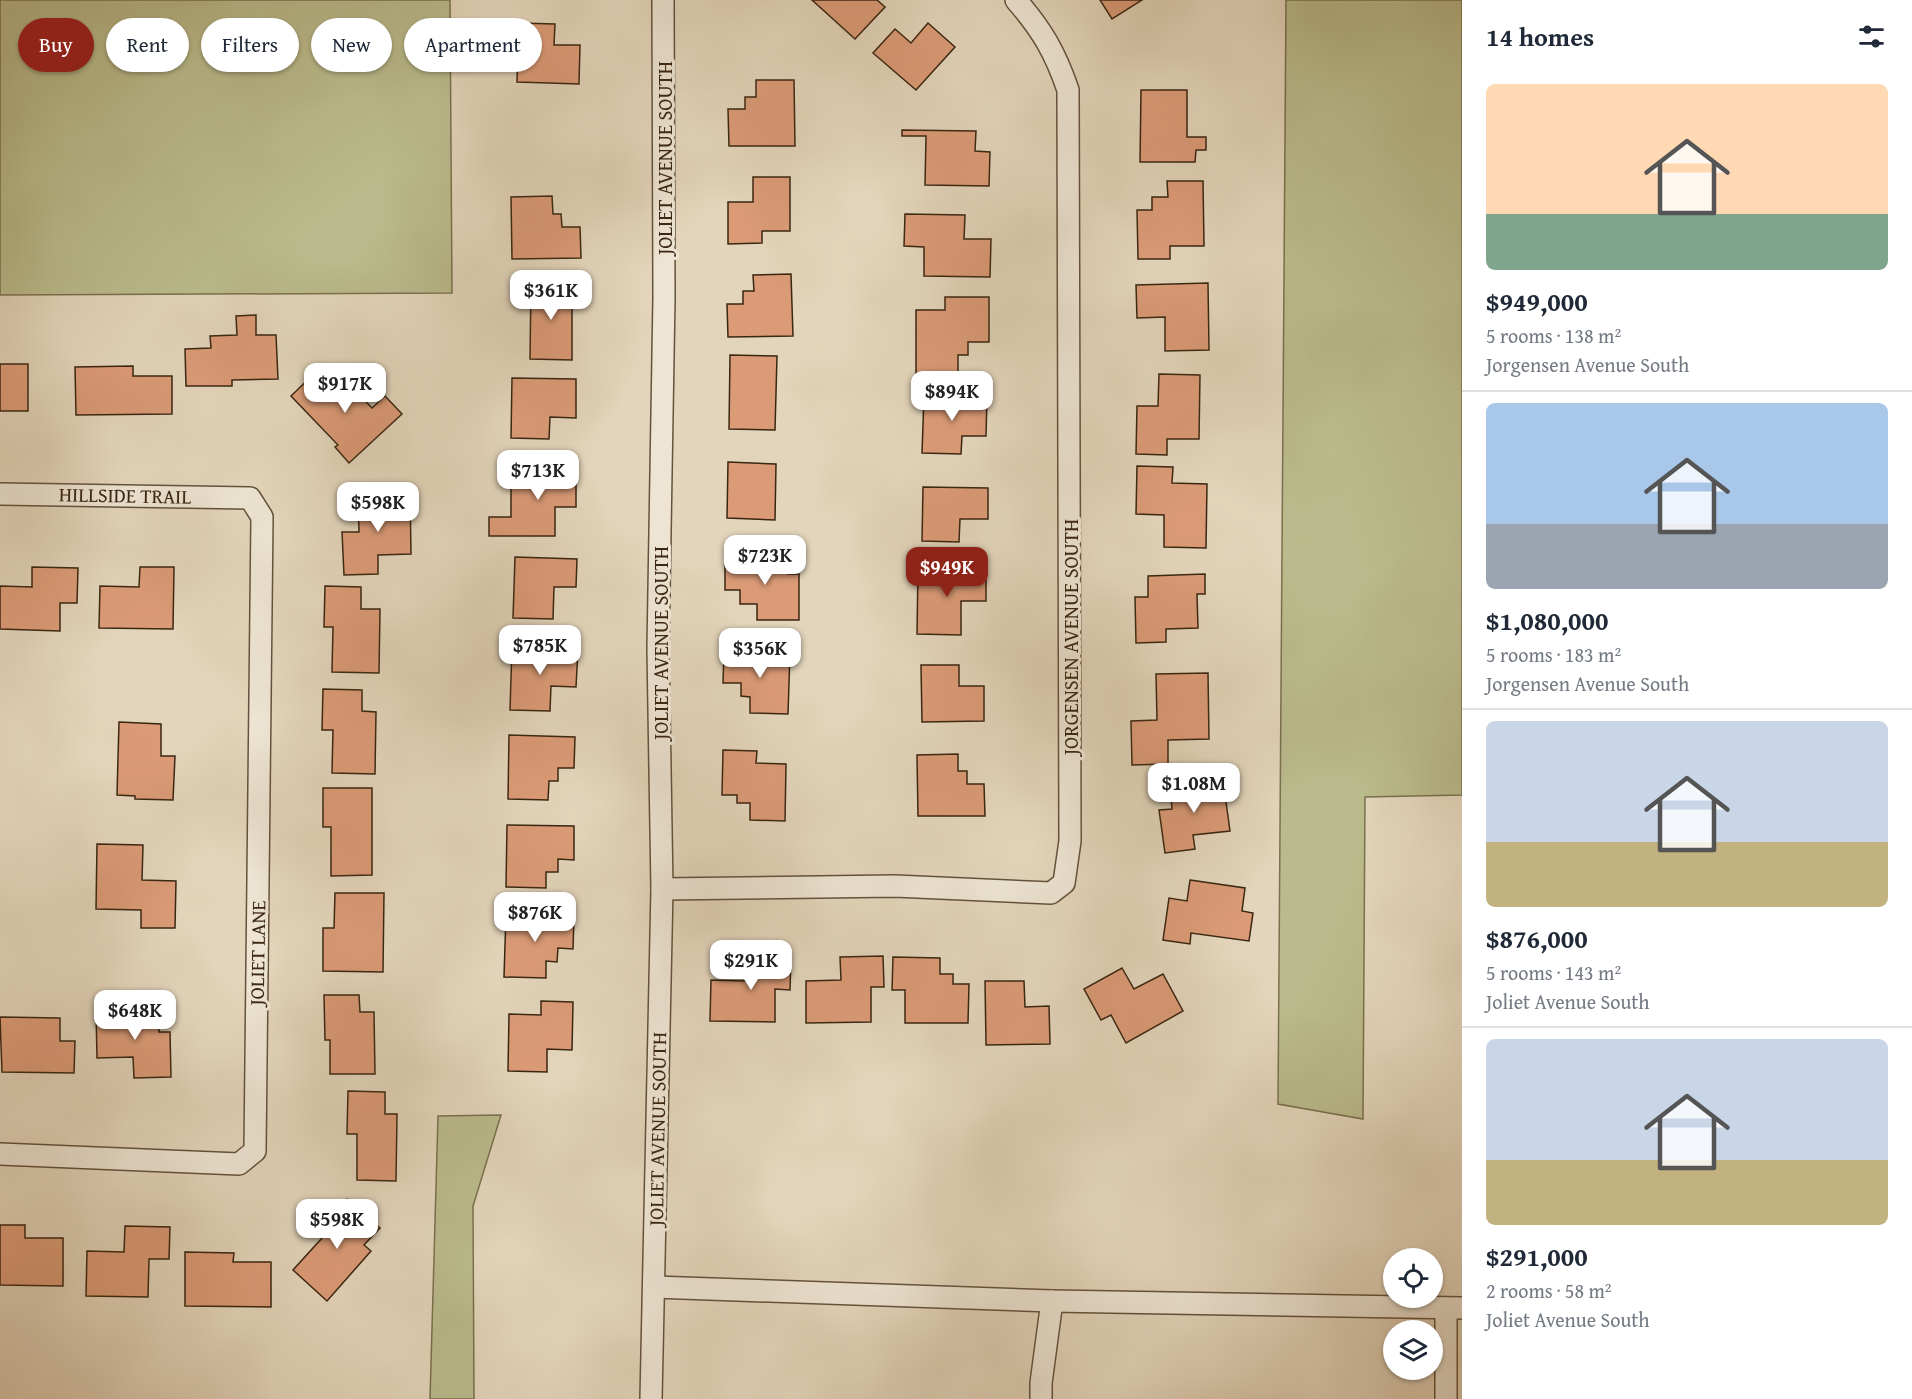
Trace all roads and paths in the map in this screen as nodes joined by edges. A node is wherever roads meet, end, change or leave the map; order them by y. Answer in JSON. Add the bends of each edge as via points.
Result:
{"nodes":[{"id":1,"x":663,"y":0,"type":"edge"},
{"id":2,"x":1016,"y":0,"type":"edge"},
{"id":3,"x":0,"y":494,"type":"edge"},
{"id":4,"x":250,"y":498,"type":"joint"},
{"id":5,"x":662,"y":889,"type":"junction"},
{"id":6,"x":0,"y":1154,"type":"edge"},
{"id":7,"x":654,"y":1287,"type":"junction"},
{"id":8,"x":1052,"y":1301,"type":"junction"},
{"id":9,"x":1454,"y":1308,"type":"edge"},
{"id":10,"x":651,"y":1399,"type":"edge"},
{"id":11,"x":1041,"y":1399,"type":"edge"},
{"id":12,"x":1446,"y":1399,"type":"edge"}],
"edges":[{"from":1,"to":5,"type":"street","name":"JOLIET AVENUE SOUTH","via":[[664,297],[658,649]]},
{"from":2,"to":5,"type":"street","name":"JORGENSEN AVENUE SOUTH","via":[[1041,29],[1057,57],[1068,90],[1070,841],[1064,883],[1051,893],[895,886]]},
{"from":3,"to":4,"type":"street","name":"HILLSIDE TRAIL"},
{"from":4,"to":6,"type":"street","name":"JOLIET LANE","via":[[262,517],[255,1151],[239,1164]]},
{"from":5,"to":7,"type":"street","name":"JOLIET AVENUE SOUTH"},
{"from":7,"to":8,"type":"street"},
{"from":7,"to":10,"type":"street","name":"JOLIET AVENUE SOUTH"},
{"from":8,"to":9,"type":"street"},
{"from":8,"to":11,"type":"street"},
{"from":9,"to":12,"type":"street"}]}
